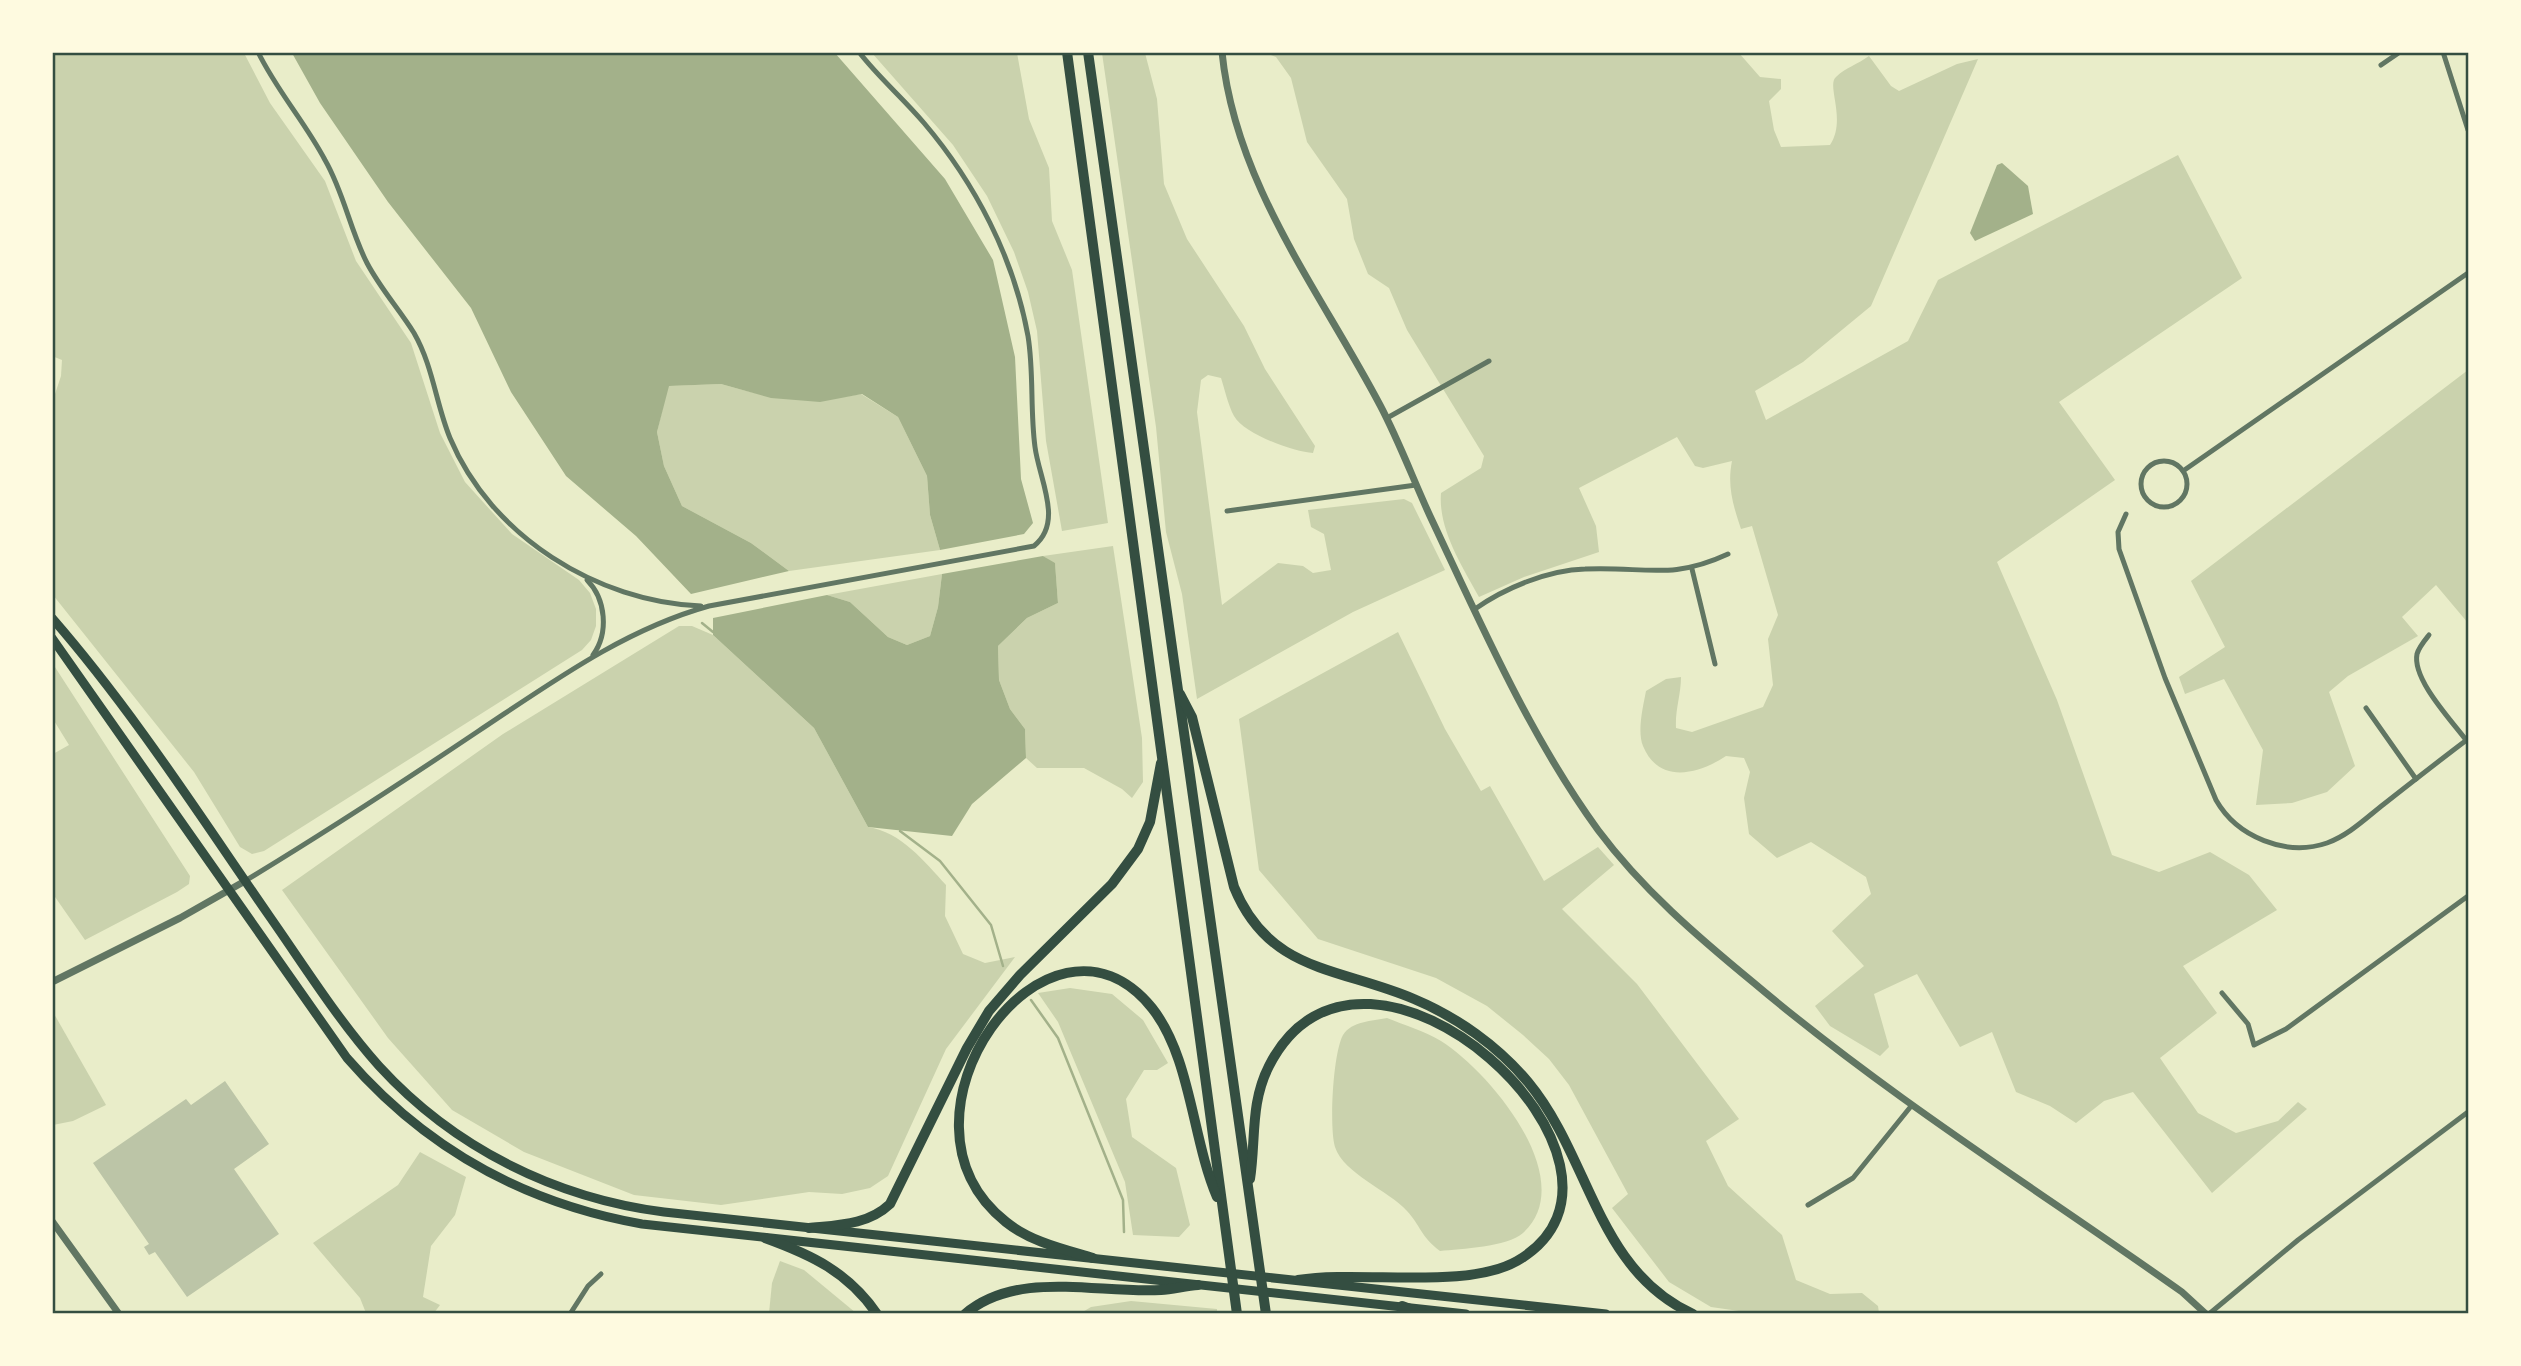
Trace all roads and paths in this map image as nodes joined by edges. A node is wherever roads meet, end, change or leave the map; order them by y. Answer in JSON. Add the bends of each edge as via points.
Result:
{"nodes":[{"id":1,"x":258,"y":52,"type":"edge"},
{"id":2,"x":859,"y":52,"type":"edge"},
{"id":3,"x":1067,"y":52,"type":"edge"},
{"id":4,"x":1087,"y":52,"type":"edge"},
{"id":5,"x":1222,"y":52,"type":"edge"},
{"id":6,"x":2400,"y":52,"type":"edge"},
{"id":7,"x":2443,"y":52,"type":"edge"},
{"id":8,"x":2381,"y":65,"type":"dead end"},
{"id":9,"x":2469,"y":130,"type":"edge"},
{"id":10,"x":2469,"y":273,"type":"edge"},
{"id":11,"x":1489,"y":361,"type":"dead end"},
{"id":12,"x":1387,"y":418,"type":"junction"},
{"id":13,"x":2183,"y":471,"type":"junction"},
{"id":14,"x":1416,"y":485,"type":"junction"},
{"id":15,"x":1227,"y":511,"type":"dead end"},
{"id":16,"x":2126,"y":514,"type":"dead end"},
{"id":17,"x":1728,"y":554,"type":"dead end"},
{"id":18,"x":1692,"y":569,"type":"junction"},
{"id":19,"x":585,"y":578,"type":"junction"},
{"id":20,"x":709,"y":606,"type":"junction"},
{"id":21,"x":1475,"y":610,"type":"junction"},
{"id":22,"x":52,"y":618,"type":"edge"},
{"id":23,"x":2429,"y":635,"type":"dead end"},
{"id":24,"x":52,"y":638,"type":"edge"},
{"id":25,"x":591,"y":657,"type":"junction"},
{"id":26,"x":1715,"y":664,"type":"dead end"},
{"id":27,"x":1176,"y":685,"type":"junction"},
{"id":28,"x":2366,"y":708,"type":"dead end"},
{"id":29,"x":2467,"y":739,"type":"edge"},
{"id":30,"x":1163,"y":756,"type":"junction"},
{"id":31,"x":2416,"y":779,"type":"junction"},
{"id":32,"x":245,"y":881,"type":"junction"},
{"id":33,"x":229,"y":891,"type":"junction"},
{"id":34,"x":2469,"y":896,"type":"edge"},
{"id":35,"x":52,"y":982,"type":"edge"},
{"id":36,"x":2222,"y":993,"type":"dead end"},
{"id":37,"x":1912,"y":1105,"type":"junction"},
{"id":38,"x":2469,"y":1112,"type":"edge"},
{"id":39,"x":1249,"y":1190,"type":"junction"},
{"id":40,"x":1808,"y":1205,"type":"dead end"},
{"id":41,"x":1223,"y":1209,"type":"junction"},
{"id":42,"x":52,"y":1221,"type":"edge"},
{"id":43,"x":809,"y":1228,"type":"junction"},
{"id":44,"x":765,"y":1238,"type":"junction"},
{"id":45,"x":1093,"y":1258,"type":"junction"},
{"id":46,"x":601,"y":1274,"type":"dead end"},
{"id":47,"x":1298,"y":1280,"type":"junction"},
{"id":48,"x":1198,"y":1285,"type":"junction"},
{"id":49,"x":1402,"y":1306,"type":"junction"},
{"id":50,"x":119,"y":1314,"type":"edge"},
{"id":51,"x":570,"y":1314,"type":"edge"},
{"id":52,"x":877,"y":1314,"type":"edge"},
{"id":53,"x":965,"y":1314,"type":"edge"},
{"id":54,"x":1237,"y":1314,"type":"edge"},
{"id":55,"x":1266,"y":1314,"type":"edge"},
{"id":56,"x":1424,"y":1314,"type":"edge"},
{"id":57,"x":1466,"y":1314,"type":"edge"},
{"id":58,"x":1606,"y":1314,"type":"edge"},
{"id":59,"x":1693,"y":1314,"type":"edge"},
{"id":60,"x":2207,"y":1314,"type":"edge"}],
"edges":[{"from":1,"to":19,"type":"street","via":[[280,94],[327,162],[367,263],[414,334],[450,439],[468,473],[527,539]]},
{"from":2,"to":20,"type":"street","via":[[958,167],[1010,268],[1027,333],[1035,448],[1050,518],[1044,538],[1034,546]]},
{"from":3,"to":30,"type":"highway"},
{"from":4,"to":27,"type":"highway"},
{"from":5,"to":12,"type":"street","via":[[1233,116],[1253,175]]},
{"from":6,"to":8,"type":"street"},
{"from":7,"to":9,"type":"street"},
{"from":10,"to":13,"type":"street"},
{"from":11,"to":12,"type":"street"},
{"from":12,"to":14,"type":"street"},
{"from":13,"to":13,"type":"street","via":[[2186,489],[2175,504],[2163,507],[2147,498],[2142,479],[2154,463],[2173,463]]},
{"from":14,"to":15,"type":"street"},
{"from":14,"to":21,"type":"street"},
{"from":16,"to":31,"type":"street","via":[[2118,540],[2123,564],[2212,791],[2232,821],[2272,844],[2325,844],[2353,829]]},
{"from":17,"to":18,"type":"street"},
{"from":18,"to":21,"type":"street","via":[[1560,572]]},
{"from":18,"to":26,"type":"street"},
{"from":19,"to":20,"type":"street","via":[[662,602]]},
{"from":19,"to":25,"type":"street","via":[[602,608],[602,633]]},
{"from":20,"to":25,"type":"street","via":[[653,625]]},
{"from":21,"to":37,"type":"street","via":[[1556,765],[1630,869],[1740,972]]},
{"from":22,"to":32,"type":"main road","via":[[113,691]]},
{"from":23,"to":29,"type":"street","via":[[2417,652],[2417,667]]},
{"from":24,"to":33,"type":"main road"},
{"from":25,"to":32,"type":"street"},
{"from":27,"to":39,"type":"highway"},
{"from":27,"to":59,"type":"highway","via":[[1192,717],[1234,887],[1242,908],[1266,939],[1292,957],[1435,1009],[1470,1029],[1503,1057],[1552,1115],[1627,1262],[1661,1296]]},
{"from":28,"to":31,"type":"street"},
{"from":29,"to":31,"type":"street"},
{"from":30,"to":41,"type":"highway"},
{"from":30,"to":43,"type":"highway","via":[[1150,822],[1138,849],[1117,879],[989,1012],[897,1195],[867,1219]]},
{"from":32,"to":33,"type":"street"},
{"from":32,"to":43,"type":"main road","via":[[379,1066],[432,1116],[483,1150],[542,1180],[611,1203]]},
{"from":33,"to":35,"type":"street"},
{"from":33,"to":44,"type":"main road","via":[[346,1058],[397,1111],[456,1155],[519,1189],[588,1213]]},
{"from":34,"to":36,"type":"street","via":[[2286,1029],[2254,1045],[2248,1024]]},
{"from":37,"to":40,"type":"street","via":[[1853,1178]]},
{"from":37,"to":60,"type":"street"},
{"from":38,"to":60,"type":"street"},
{"from":39,"to":47,"type":"highway","via":[[1256,1099],[1270,1063],[1299,1030],[1344,1007],[1374,1004],[1402,1008],[1453,1032],[1499,1067],[1548,1130],[1561,1164],[1562,1202],[1549,1231],[1519,1259],[1466,1276]]},
{"from":39,"to":55,"type":"highway"},
{"from":41,"to":45,"type":"highway","via":[[1206,1172],[1171,1040],[1158,1017],[1138,993],[1112,978],[1088,972],[1053,975],[1010,1004],[977,1054],[958,1108],[959,1147],[974,1186],[1006,1222],[1037,1240]]},
{"from":41,"to":54,"type":"highway"},
{"from":42,"to":50,"type":"street"},
{"from":43,"to":45,"type":"main road"},
{"from":44,"to":48,"type":"main road"},
{"from":44,"to":52,"type":"highway","via":[[832,1266]]},
{"from":45,"to":47,"type":"main road"},
{"from":46,"to":51,"type":"street"},
{"from":47,"to":58,"type":"main road"},
{"from":48,"to":49,"type":"main road"},
{"from":48,"to":53,"type":"highway","via":[[1160,1290],[1012,1290]]},
{"from":49,"to":56,"type":"highway"},
{"from":49,"to":57,"type":"main road"}]}
